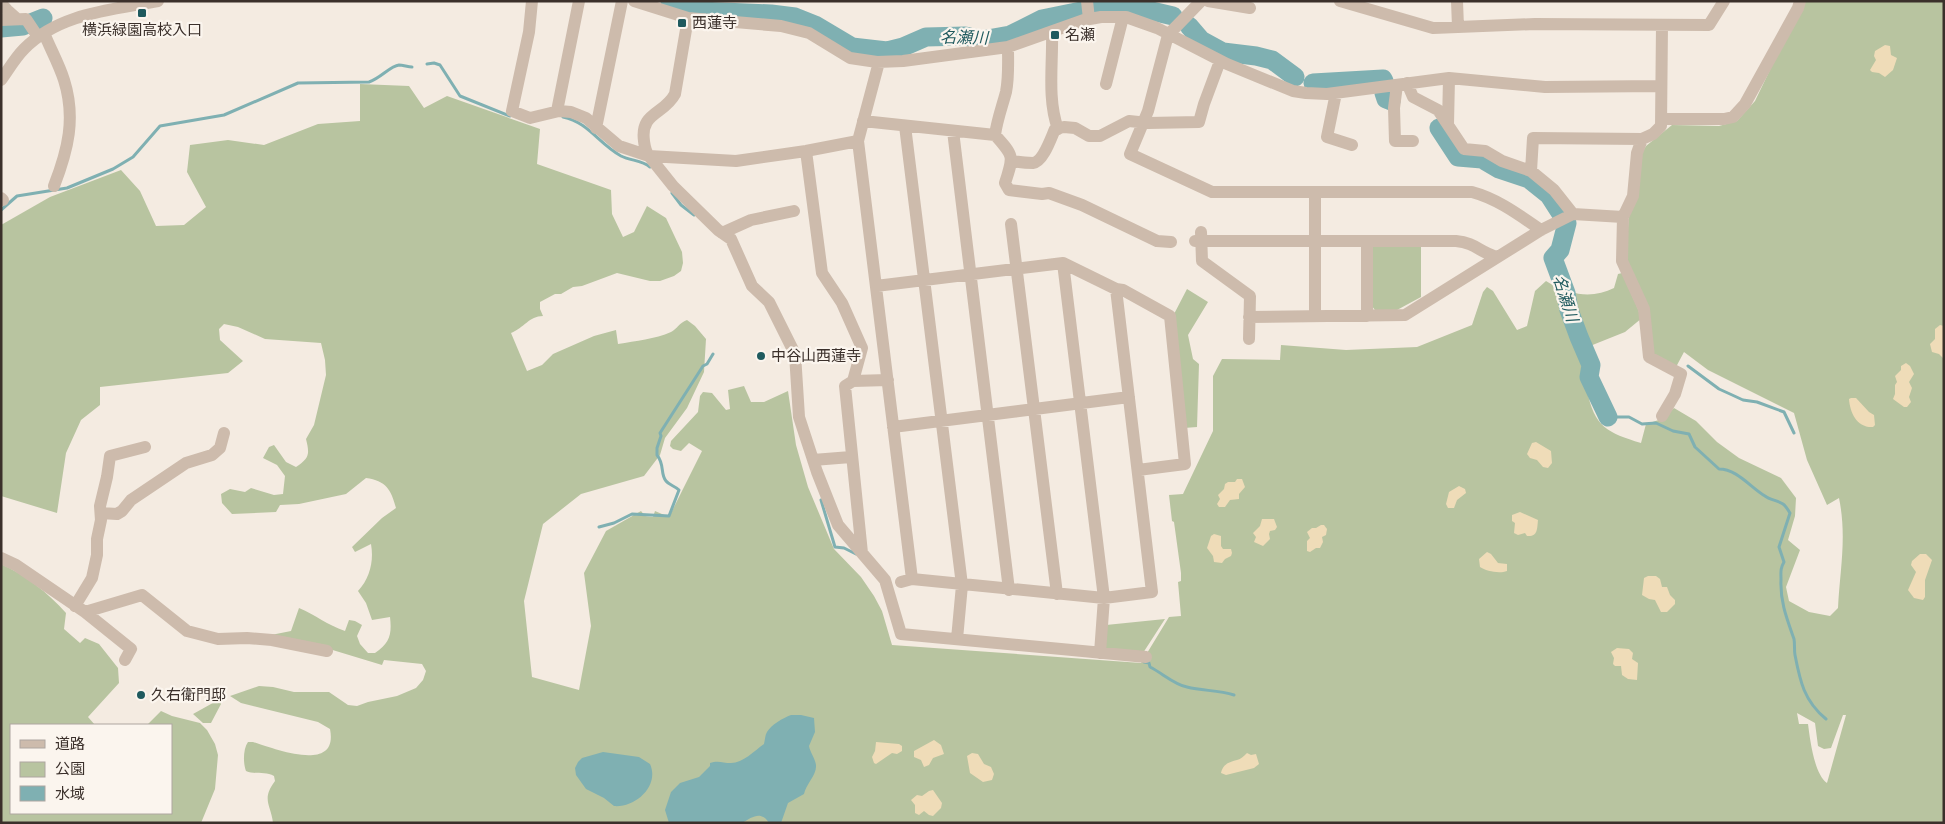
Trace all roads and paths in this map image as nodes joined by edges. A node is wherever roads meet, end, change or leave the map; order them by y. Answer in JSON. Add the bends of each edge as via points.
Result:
{"nodes":[{"id":1,"x":158,"y":1,"type":"edge"},
{"id":2,"x":532,"y":1,"type":"edge"},
{"id":3,"x":579,"y":1,"type":"edge"},
{"id":4,"x":622,"y":1,"type":"edge"},
{"id":5,"x":634,"y":1,"type":"edge"},
{"id":6,"x":1201,"y":1,"type":"edge"},
{"id":7,"x":1208,"y":1,"type":"edge"},
{"id":8,"x":1340,"y":1,"type":"edge"},
{"id":9,"x":1457,"y":1,"type":"edge"},
{"id":10,"x":1724,"y":1,"type":"edge"},
{"id":11,"x":1800,"y":1,"type":"edge"},
{"id":12,"x":1,"y":3,"type":"edge"},
{"id":13,"x":1250,"y":8,"type":"dead end"},
{"id":14,"x":1087,"y":10,"type":"edge"},
{"id":15,"x":688,"y":18,"type":"junction"},
{"id":16,"x":1123,"y":18,"type":"junction"},
{"id":17,"x":1,"y":20,"type":"edge"},
{"id":18,"x":1662,"y":25,"type":"junction"},
{"id":19,"x":31,"y":27,"type":"junction"},
{"id":20,"x":1458,"y":27,"type":"junction"},
{"id":21,"x":1052,"y":32,"type":"junction"},
{"id":22,"x":1168,"y":35,"type":"junction"},
{"id":23,"x":1008,"y":47,"type":"junction"},
{"id":24,"x":1220,"y":61,"type":"junction"},
{"id":25,"x":879,"y":62,"type":"junction"},
{"id":26,"x":1449,"y":78,"type":"junction"},
{"id":27,"x":1,"y":80,"type":"edge"},
{"id":28,"x":1106,"y":84,"type":"dead end"},
{"id":29,"x":1402,"y":84,"type":"junction"},
{"id":30,"x":1661,"y":86,"type":"junction"},
{"id":31,"x":1336,"y":93,"type":"junction"},
{"id":32,"x":557,"y":111,"type":"junction"},
{"id":33,"x":1662,"y":119,"type":"junction"},
{"id":34,"x":863,"y":122,"type":"junction"},
{"id":35,"x":1143,"y":122,"type":"junction"},
{"id":36,"x":1448,"y":124,"type":"junction"},
{"id":37,"x":906,"y":126,"type":"junction"},
{"id":38,"x":596,"y":128,"type":"junction"},
{"id":39,"x":1058,"y":129,"type":"junction"},
{"id":40,"x":953,"y":131,"type":"junction"},
{"id":41,"x":995,"y":135,"type":"junction"},
{"id":42,"x":1642,"y":139,"type":"junction"},
{"id":43,"x":858,"y":141,"type":"junction"},
{"id":44,"x":1414,"y":141,"type":"dead end"},
{"id":45,"x":1352,"y":145,"type":"dead end"},
{"id":46,"x":806,"y":151,"type":"junction"},
{"id":47,"x":649,"y":156,"type":"junction"},
{"id":48,"x":1012,"y":161,"type":"junction"},
{"id":49,"x":1531,"y":171,"type":"junction"},
{"id":50,"x":54,"y":186,"type":"dead end"},
{"id":51,"x":1315,"y":192,"type":"junction"},
{"id":52,"x":814,"y":206,"type":"junction"},
{"id":53,"x":1573,"y":214,"type":"junction"},
{"id":54,"x":1623,"y":217,"type":"junction"},
{"id":55,"x":1011,"y":224,"type":"dead end"},
{"id":56,"x":1541,"y":230,"type":"junction"},
{"id":57,"x":722,"y":233,"type":"junction"},
{"id":58,"x":1315,"y":241,"type":"junction"},
{"id":59,"x":1368,"y":241,"type":"junction"},
{"id":60,"x":1171,"y":242,"type":"dead end"},
{"id":61,"x":1496,"y":258,"type":"junction"},
{"id":62,"x":1063,"y":263,"type":"junction"},
{"id":63,"x":1017,"y":269,"type":"junction"},
{"id":64,"x":971,"y":274,"type":"junction"},
{"id":65,"x":924,"y":280,"type":"junction"},
{"id":66,"x":876,"y":286,"type":"junction"},
{"id":67,"x":1116,"y":289,"type":"junction"},
{"id":68,"x":1315,"y":316,"type":"junction"},
{"id":69,"x":1367,"y":316,"type":"junction"},
{"id":70,"x":1249,"y":317,"type":"junction"},
{"id":71,"x":1249,"y":338,"type":"dead end"},
{"id":72,"x":888,"y":380,"type":"junction"},
{"id":73,"x":853,"y":381,"type":"junction"},
{"id":74,"x":1129,"y":397,"type":"junction"},
{"id":75,"x":1081,"y":403,"type":"junction"},
{"id":76,"x":1034,"y":409,"type":"junction"},
{"id":77,"x":989,"y":415,"type":"junction"},
{"id":78,"x":1662,"y":416,"type":"dead end"},
{"id":79,"x":942,"y":420,"type":"junction"},
{"id":80,"x":893,"y":427,"type":"junction"},
{"id":81,"x":224,"y":433,"type":"dead end"},
{"id":82,"x":145,"y":447,"type":"dead end"},
{"id":83,"x":851,"y":457,"type":"junction"},
{"id":84,"x":813,"y":460,"type":"junction"},
{"id":85,"x":1138,"y":470,"type":"junction"},
{"id":86,"x":101,"y":513,"type":"junction"},
{"id":87,"x":862,"y":553,"type":"junction"},
{"id":88,"x":1,"y":558,"type":"edge"},
{"id":89,"x":897,"y":583,"type":"junction"},
{"id":90,"x":962,"y":585,"type":"junction"},
{"id":91,"x":1009,"y":590,"type":"junction"},
{"id":92,"x":1058,"y":594,"type":"junction"},
{"id":93,"x":1104,"y":598,"type":"junction"},
{"id":94,"x":80,"y":609,"type":"junction"},
{"id":95,"x":957,"y":639,"type":"junction"},
{"id":96,"x":328,"y":651,"type":"dead end"},
{"id":97,"x":1100,"y":653,"type":"junction"},
{"id":98,"x":1146,"y":657,"type":"dead end"},
{"id":99,"x":125,"y":660,"type":"dead end"}],
"edges":[{"from":1,"to":19,"type":"street"},
{"from":2,"to":32,"type":"street","via":[[529,32],[512,111],[530,118]]},
{"from":3,"to":32,"type":"street"},
{"from":4,"to":38,"type":"street"},
{"from":5,"to":15,"type":"street"},
{"from":6,"to":22,"type":"street"},
{"from":7,"to":13,"type":"street"},
{"from":8,"to":20,"type":"street","via":[[1433,28]]},
{"from":9,"to":20,"type":"street"},
{"from":10,"to":18,"type":"street","via":[[1709,25]]},
{"from":11,"to":33,"type":"street","via":[[1745,104],[1733,117]]},
{"from":12,"to":19,"type":"street"},
{"from":14,"to":16,"type":"street","via":[[1101,17]]},
{"from":14,"to":21,"type":"street"},
{"from":15,"to":25,"type":"street","via":[[781,26],[809,33],[850,58]]},
{"from":15,"to":47,"type":"street","via":[[671,102],[648,119],[644,127],[645,151]]},
{"from":16,"to":22,"type":"street","via":[[1139,21]]},
{"from":16,"to":28,"type":"street"},
{"from":17,"to":19,"type":"street"},
{"from":18,"to":20,"type":"street"},
{"from":18,"to":30,"type":"street"},
{"from":19,"to":27,"type":"street","via":[[25,48]]},
{"from":19,"to":50,"type":"street","via":[[64,80],[69,112],[69,142]]},
{"from":21,"to":23,"type":"street"},
{"from":21,"to":39,"type":"street","via":[[1052,104]]},
{"from":22,"to":24,"type":"street"},
{"from":22,"to":35,"type":"street"},
{"from":23,"to":25,"type":"street"},
{"from":23,"to":41,"type":"street","via":[[1006,90],[996,120]]},
{"from":24,"to":31,"type":"street","via":[[1293,91]]},
{"from":24,"to":35,"type":"street","via":[[1199,122]]},
{"from":25,"to":34,"type":"street"},
{"from":26,"to":29,"type":"street"},
{"from":26,"to":30,"type":"street","via":[[1545,87]]},
{"from":26,"to":36,"type":"street"},
{"from":29,"to":31,"type":"street"},
{"from":29,"to":36,"type":"street","via":[[1413,97],[1438,110]]},
{"from":29,"to":44,"type":"street","via":[[1394,108],[1395,141]]},
{"from":30,"to":33,"type":"street"},
{"from":31,"to":45,"type":"street","via":[[1327,138]]},
{"from":32,"to":38,"type":"street","via":[[586,118]]},
{"from":33,"to":42,"type":"street","via":[[1661,126]]},
{"from":34,"to":37,"type":"street"},
{"from":34,"to":43,"type":"street"},
{"from":35,"to":39,"type":"street","via":[[1129,121],[1100,136],[1089,136],[1075,128]]},
{"from":35,"to":51,"type":"street","via":[[1130,154],[1208,193]]},
{"from":36,"to":49,"type":"street","via":[[1464,149],[1484,151]]},
{"from":37,"to":40,"type":"street"},
{"from":37,"to":65,"type":"street"},
{"from":38,"to":47,"type":"street","via":[[619,146]]},
{"from":39,"to":48,"type":"street","via":[[1038,161]]},
{"from":40,"to":41,"type":"street"},
{"from":40,"to":64,"type":"street"},
{"from":41,"to":48,"type":"street","via":[[1009,151]]},
{"from":42,"to":49,"type":"street","via":[[1533,138]]},
{"from":42,"to":54,"type":"street","via":[[1637,153],[1633,196]]},
{"from":43,"to":46,"type":"street"},
{"from":43,"to":66,"type":"street"},
{"from":46,"to":47,"type":"street","via":[[736,161]]},
{"from":46,"to":52,"type":"street"},
{"from":47,"to":57,"type":"street","via":[[673,186]]},
{"from":48,"to":60,"type":"street","via":[[1005,183],[1009,192],[1050,193],[1157,242]]},
{"from":49,"to":53,"type":"street","via":[[1554,190]]},
{"from":51,"to":56,"type":"street","via":[[1472,192],[1503,205]]},
{"from":51,"to":58,"type":"street"},
{"from":52,"to":57,"type":"street","via":[[751,220]]},
{"from":52,"to":73,"type":"street","via":[[822,273],[842,303],[862,348]]},
{"from":53,"to":54,"type":"street"},
{"from":53,"to":56,"type":"street"},
{"from":54,"to":78,"type":"street","via":[[1622,261],[1644,310],[1648,357],[1681,374],[1675,394]]},
{"from":55,"to":63,"type":"street"},
{"from":56,"to":61,"type":"street"},
{"from":57,"to":84,"type":"street","via":[[731,240],[752,286],[769,302],[795,354],[799,417]]},
{"from":58,"to":59,"type":"street"},
{"from":58,"to":68,"type":"street"},
{"from":58,"to":70,"type":"street","via":[[1199,238],[1202,261],[1250,296]]},
{"from":59,"to":61,"type":"street","via":[[1467,242]]},
{"from":59,"to":69,"type":"street"},
{"from":61,"to":69,"type":"street","via":[[1405,316]]},
{"from":62,"to":63,"type":"street"},
{"from":62,"to":67,"type":"street"},
{"from":62,"to":75,"type":"street"},
{"from":63,"to":64,"type":"street"},
{"from":63,"to":76,"type":"street"},
{"from":64,"to":65,"type":"street"},
{"from":64,"to":77,"type":"street"},
{"from":65,"to":66,"type":"street"},
{"from":65,"to":79,"type":"street"},
{"from":66,"to":72,"type":"street"},
{"from":67,"to":74,"type":"street"},
{"from":67,"to":85,"type":"street","via":[[1170,316],[1185,464]]},
{"from":68,"to":69,"type":"street"},
{"from":68,"to":70,"type":"street"},
{"from":70,"to":71,"type":"street"},
{"from":72,"to":73,"type":"street"},
{"from":72,"to":80,"type":"street"},
{"from":73,"to":83,"type":"street","via":[[845,386]]},
{"from":74,"to":75,"type":"street"},
{"from":74,"to":85,"type":"street"},
{"from":75,"to":76,"type":"street"},
{"from":75,"to":93,"type":"street"},
{"from":76,"to":77,"type":"street"},
{"from":76,"to":92,"type":"street"},
{"from":77,"to":79,"type":"street"},
{"from":77,"to":91,"type":"street"},
{"from":79,"to":80,"type":"street"},
{"from":79,"to":90,"type":"street"},
{"from":80,"to":89,"type":"street"},
{"from":81,"to":86,"type":"street","via":[[220,448],[212,455],[186,463],[163,477],[117,514]]},
{"from":82,"to":86,"type":"street","via":[[110,456]]},
{"from":83,"to":84,"type":"street"},
{"from":83,"to":87,"type":"street"},
{"from":84,"to":87,"type":"street","via":[[838,525]]},
{"from":85,"to":93,"type":"street","via":[[1152,592]]},
{"from":86,"to":94,"type":"street","via":[[92,578]]},
{"from":87,"to":89,"type":"street","via":[[885,580]]},
{"from":88,"to":94,"type":"street"},
{"from":89,"to":90,"type":"street"},
{"from":89,"to":95,"type":"street","via":[[901,634]]},
{"from":90,"to":91,"type":"street"},
{"from":90,"to":95,"type":"street"},
{"from":91,"to":92,"type":"street"},
{"from":92,"to":93,"type":"street"},
{"from":93,"to":97,"type":"street"},
{"from":94,"to":96,"type":"street","via":[[142,594],[187,631],[196,634],[218,639],[272,640]]},
{"from":94,"to":99,"type":"street","via":[[131,648]]},
{"from":95,"to":97,"type":"street"},
{"from":97,"to":98,"type":"street"}]}
